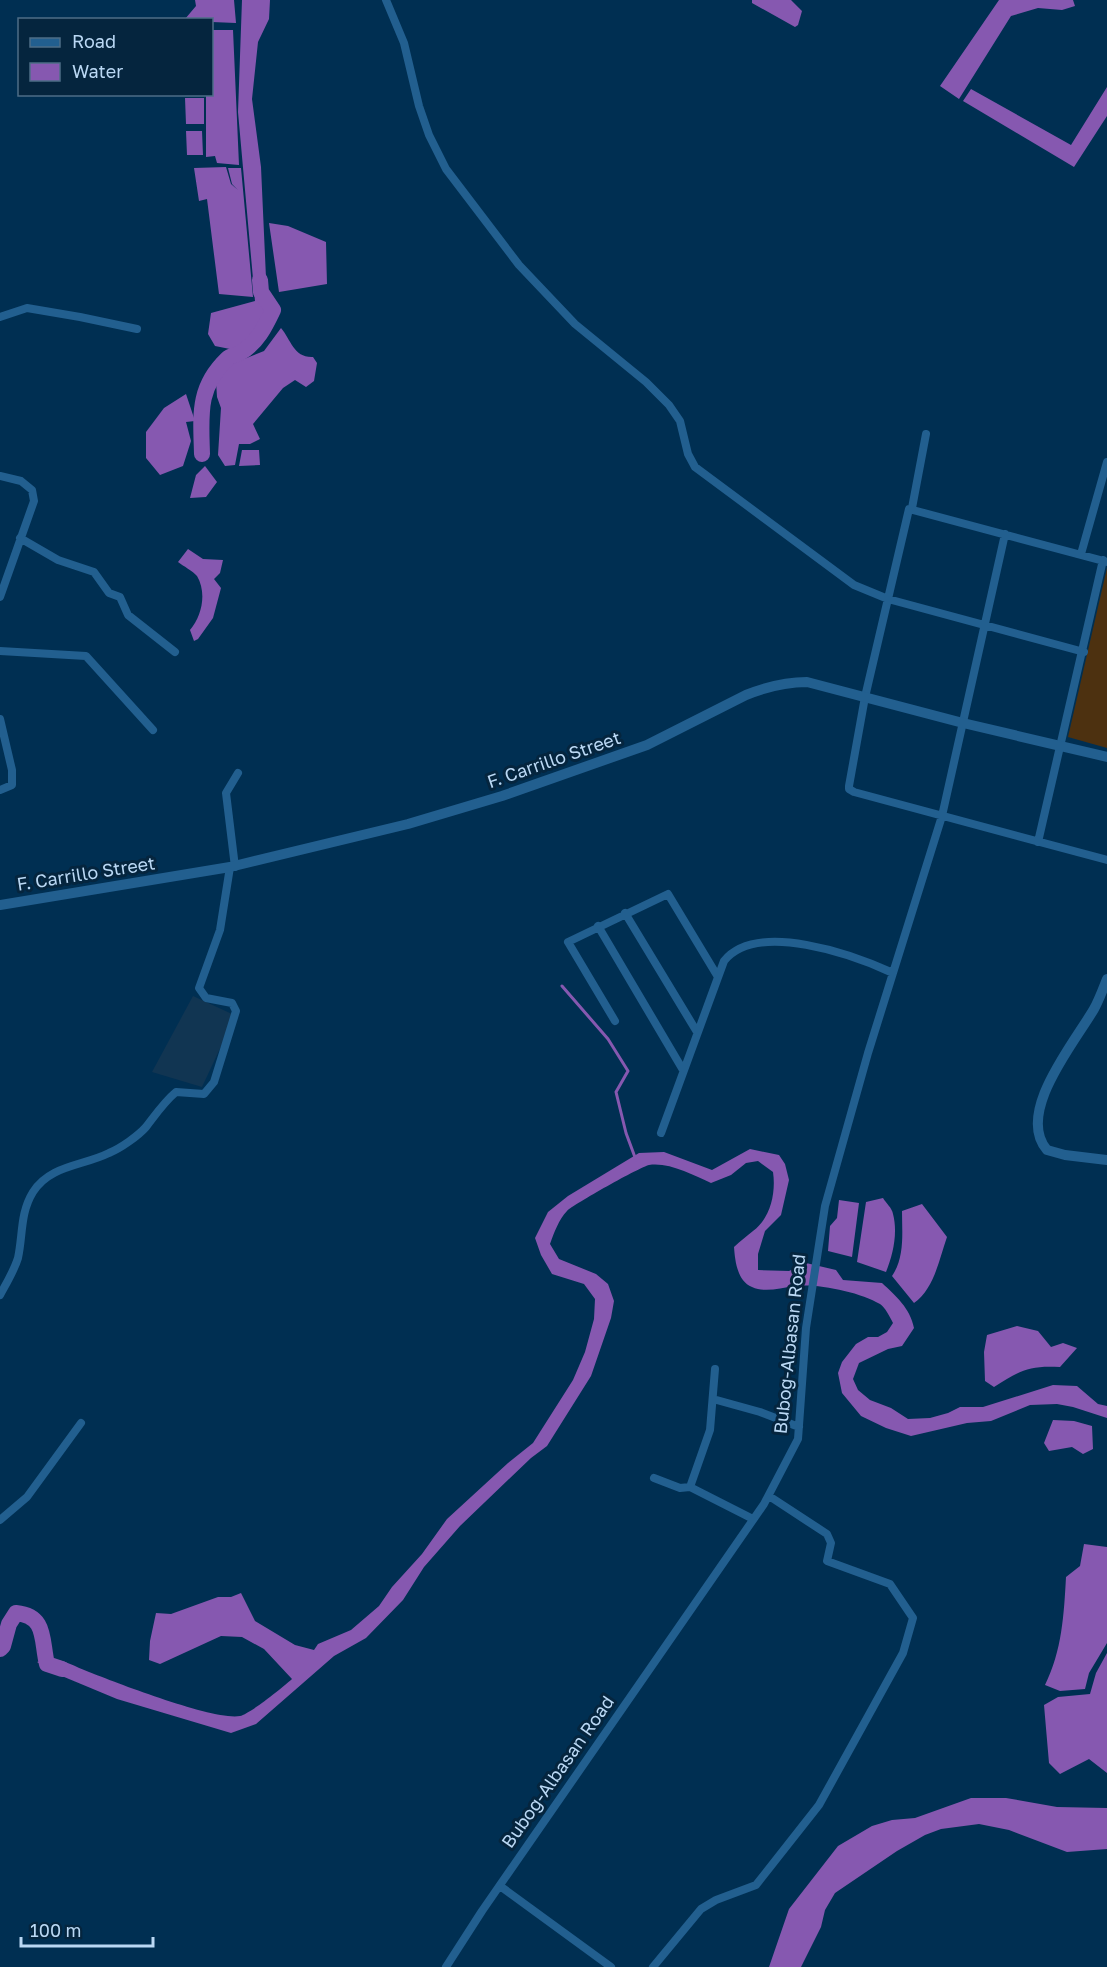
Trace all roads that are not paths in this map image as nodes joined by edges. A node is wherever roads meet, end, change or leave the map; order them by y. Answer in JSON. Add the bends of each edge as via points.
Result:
{"nodes":[{"id":1,"x":386,"y":0,"type":"edge"},
{"id":2,"x":0,"y":317,"type":"edge"},
{"id":3,"x":137,"y":329,"type":"dead end"},
{"id":4,"x":926,"y":434,"type":"dead end"},
{"id":5,"x":1107,"y":462,"type":"edge"},
{"id":6,"x":0,"y":476,"type":"edge"},
{"id":7,"x":912,"y":508,"type":"junction"},
{"id":8,"x":1005,"y":534,"type":"junction"},
{"id":9,"x":20,"y":538,"type":"junction"},
{"id":10,"x":1080,"y":554,"type":"junction"},
{"id":11,"x":1105,"y":561,"type":"edge"},
{"id":12,"x":0,"y":597,"type":"edge"},
{"id":13,"x":888,"y":599,"type":"junction"},
{"id":14,"x":985,"y":625,"type":"junction"},
{"id":15,"x":0,"y":651,"type":"edge"},
{"id":16,"x":176,"y":651,"type":"dead end"},
{"id":17,"x":1083,"y":652,"type":"junction"},
{"id":18,"x":865,"y":697,"type":"junction"},
{"id":19,"x":0,"y":719,"type":"edge"},
{"id":20,"x":963,"y":723,"type":"junction"},
{"id":21,"x":153,"y":730,"type":"dead end"},
{"id":22,"x":1060,"y":745,"type":"junction"},
{"id":23,"x":1107,"y":757,"type":"edge"},
{"id":24,"x":238,"y":772,"type":"dead end"},
{"id":25,"x":0,"y":790,"type":"edge"},
{"id":26,"x":942,"y":816,"type":"junction"},
{"id":27,"x":1038,"y":842,"type":"junction"},
{"id":28,"x":1107,"y":860,"type":"edge"},
{"id":29,"x":233,"y":867,"type":"junction"},
{"id":30,"x":0,"y":905,"type":"edge"},
{"id":31,"x":625,"y":913,"type":"junction"},
{"id":32,"x":598,"y":926,"type":"junction"},
{"id":33,"x":893,"y":973,"type":"junction"},
{"id":34,"x":718,"y":977,"type":"junction"},
{"id":35,"x":1107,"y":979,"type":"edge"},
{"id":36,"x":615,"y":1021,"type":"dead end"},
{"id":37,"x":697,"y":1032,"type":"junction"},
{"id":38,"x":683,"y":1070,"type":"junction"},
{"id":39,"x":660,"y":1133,"type":"dead end"},
{"id":40,"x":1107,"y":1160,"type":"edge"},
{"id":41,"x":0,"y":1295,"type":"edge"},
{"id":42,"x":715,"y":1369,"type":"dead end"},
{"id":43,"x":713,"y":1399,"type":"junction"},
{"id":44,"x":81,"y":1423,"type":"dead end"},
{"id":45,"x":799,"y":1427,"type":"junction"},
{"id":46,"x":654,"y":1478,"type":"dead end"},
{"id":47,"x":690,"y":1486,"type":"junction"},
{"id":48,"x":769,"y":1496,"type":"junction"},
{"id":49,"x":753,"y":1519,"type":"junction"},
{"id":50,"x":0,"y":1520,"type":"edge"},
{"id":51,"x":500,"y":1886,"type":"junction"},
{"id":52,"x":446,"y":1967,"type":"edge"},
{"id":53,"x":611,"y":1967,"type":"edge"},
{"id":54,"x":653,"y":1967,"type":"edge"}],
"edges":[{"from":1,"to":13,"type":"street","via":[[404,43],[419,106],[441,161],[519,265],[575,324],[669,405],[680,421],[695,467],[841,577]]},
{"from":2,"to":3,"type":"street","via":[[27,308]]},
{"from":4,"to":7,"type":"street"},
{"from":5,"to":10,"type":"street"},
{"from":6,"to":9,"type":"street","via":[[32,490],[34,501]]},
{"from":7,"to":8,"type":"street"},
{"from":7,"to":13,"type":"street","via":[[907,514]]},
{"from":8,"to":10,"type":"street"},
{"from":8,"to":14,"type":"street","name":"Bubog-Albasan Road"},
{"from":9,"to":12,"type":"street"},
{"from":9,"to":16,"type":"street","via":[[58,560],[94,572],[109,593],[120,597],[128,615]]},
{"from":10,"to":11,"type":"street"},
{"from":11,"to":17,"type":"street"},
{"from":13,"to":14,"type":"street"},
{"from":13,"to":18,"type":"street"},
{"from":14,"to":17,"type":"street"},
{"from":14,"to":20,"type":"street","name":"Bubog-Albasan Road"},
{"from":15,"to":21,"type":"street","via":[[86,656]]},
{"from":17,"to":22,"type":"street"},
{"from":18,"to":20,"type":"street","name":"F. Carrillo Street"},
{"from":18,"to":26,"type":"street","via":[[849,789]]},
{"from":18,"to":29,"type":"street","name":"F. Carrillo Street","via":[[807,682],[760,689],[647,745],[502,796],[408,824]]},
{"from":19,"to":25,"type":"street","via":[[12,770],[12,784]]},
{"from":20,"to":22,"type":"street","name":"F. Carrillo Street"},
{"from":20,"to":26,"type":"street","name":"Bubog-Albasan Road"},
{"from":22,"to":23,"type":"street","name":"F. Carrillo Street"},
{"from":22,"to":27,"type":"street"},
{"from":24,"to":29,"type":"street","via":[[226,793]]},
{"from":26,"to":27,"type":"street"},
{"from":26,"to":33,"type":"street","name":"Bubog-Albasan Road"},
{"from":27,"to":28,"type":"street"},
{"from":29,"to":30,"type":"street","name":"F. Carrillo Street"},
{"from":29,"to":41,"type":"street","via":[[220,930],[199,988],[206,998],[232,1003],[236,1011],[214,1082],[204,1094],[176,1092],[144,1129],[110,1153],[57,1170],[35,1189],[22,1218],[17,1261]]},
{"from":31,"to":32,"type":"street"},
{"from":31,"to":34,"type":"street","via":[[668,894]]},
{"from":31,"to":37,"type":"street"},
{"from":32,"to":36,"type":"street","via":[[568,942]]},
{"from":32,"to":38,"type":"street"},
{"from":33,"to":34,"type":"street","via":[[833,950],[774,942],[733,952],[724,961]]},
{"from":33,"to":45,"type":"street","name":"Bubog-Albasan Road","via":[[825,1206],[806,1328]]},
{"from":34,"to":37,"type":"street"},
{"from":35,"to":40,"type":"street","via":[[1094,1008],[1060,1060],[1040,1110],[1038,1136],[1047,1150]]},
{"from":37,"to":38,"type":"street"},
{"from":38,"to":39,"type":"street"},
{"from":42,"to":43,"type":"street"},
{"from":43,"to":45,"type":"street"},
{"from":43,"to":47,"type":"street","via":[[710,1430]]},
{"from":44,"to":50,"type":"street","via":[[27,1497]]},
{"from":45,"to":48,"type":"street","name":"Bubog-Albasan Road","via":[[798,1439]]},
{"from":46,"to":47,"type":"street","via":[[680,1488]]},
{"from":47,"to":49,"type":"street"},
{"from":48,"to":49,"type":"street","name":"Bubog-Albasan Road"},
{"from":48,"to":54,"type":"street","via":[[826,1534],[831,1543],[827,1561],[890,1584],[913,1618],[903,1653],[819,1805],[756,1885],[700,1909]]},
{"from":49,"to":51,"type":"street","name":"Bubog-Albasan Road"},
{"from":51,"to":52,"type":"street","name":"Bubog-Albasan Road"},
{"from":51,"to":53,"type":"street"}]}
